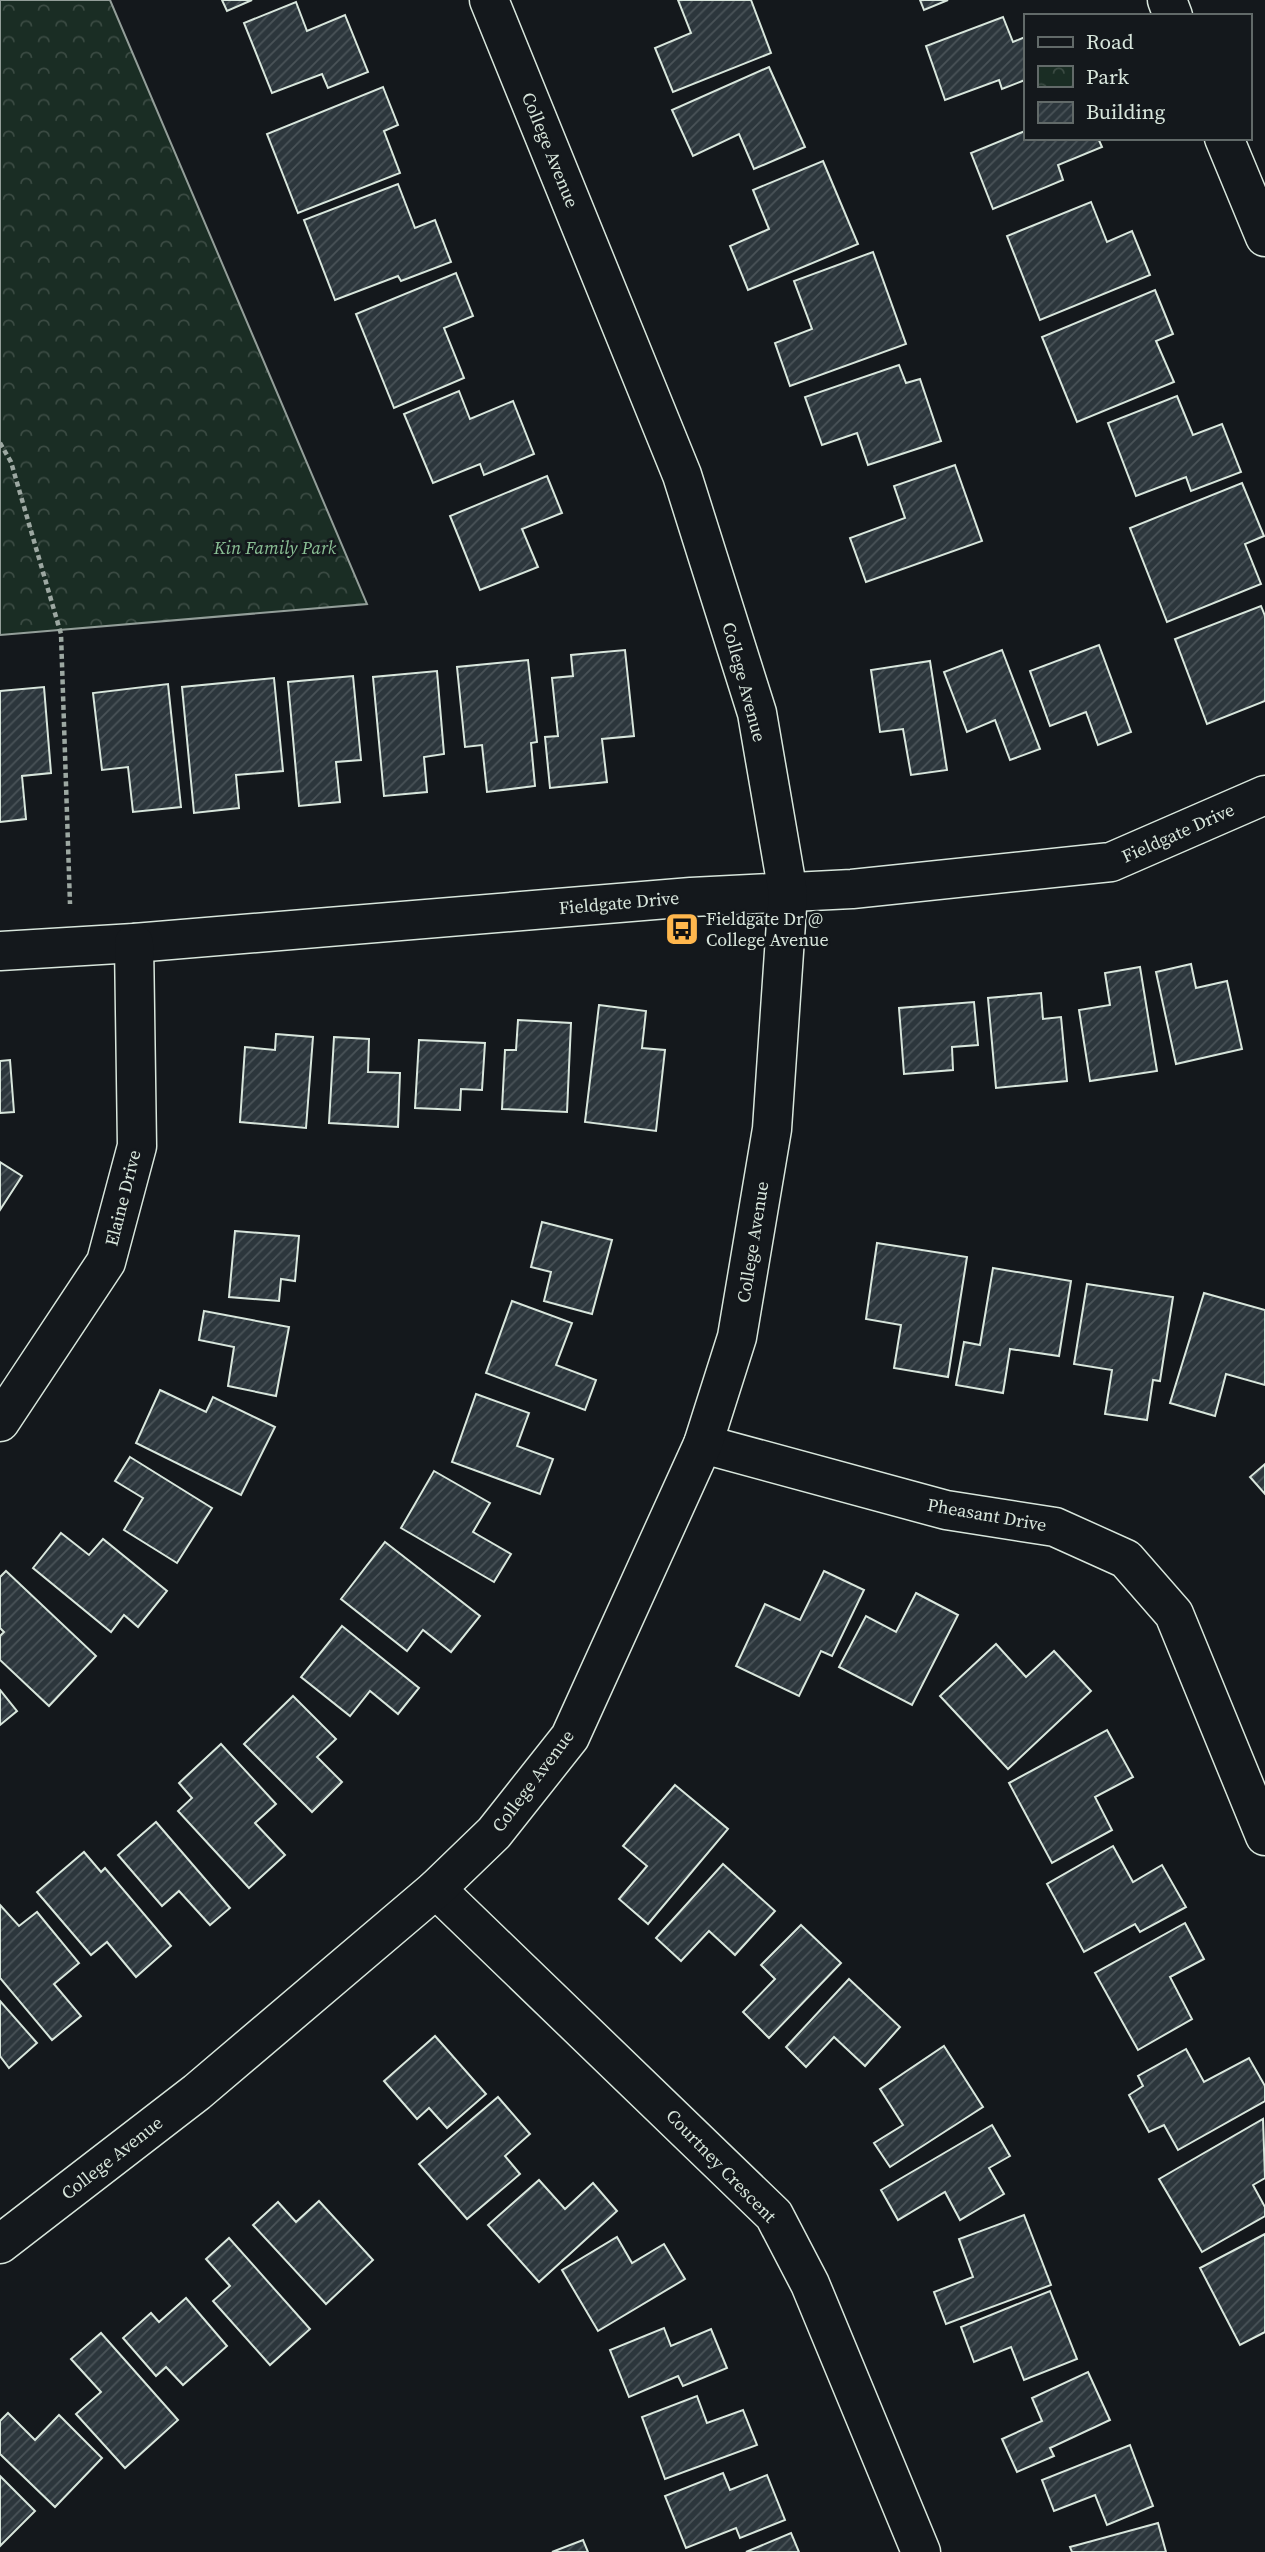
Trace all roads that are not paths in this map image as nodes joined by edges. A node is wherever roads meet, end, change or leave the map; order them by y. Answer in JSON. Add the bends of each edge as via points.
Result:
{"nodes":[{"id":1,"x":489,"y":0,"type":"edge"},
{"id":2,"x":1225,"y":140,"type":"edge"},
{"id":3,"x":1265,"y":237,"type":"edge"},
{"id":4,"x":1265,"y":795,"type":"edge"},
{"id":5,"x":788,"y":893,"type":"junction"},
{"id":6,"x":134,"y":943,"type":"junction"},
{"id":7,"x":0,"y":951,"type":"edge"},
{"id":8,"x":0,"y":1422,"type":"edge"},
{"id":9,"x":704,"y":1444,"type":"junction"},
{"id":10,"x":1265,"y":1836,"type":"edge"},
{"id":11,"x":436,"y":1889,"type":"junction"},
{"id":12,"x":0,"y":2244,"type":"edge"},
{"id":13,"x":921,"y":2552,"type":"edge"}],
"edges":[{"from":1,"to":5,"type":"street","name":"College Avenue","via":[[682,475],[757,713]]},
{"from":2,"to":3,"type":"street"},
{"from":4,"to":5,"type":"street","name":"Fieldgate Drive","via":[[1111,862]]},
{"from":5,"to":6,"type":"street","name":"Fieldgate Drive"},
{"from":5,"to":9,"type":"street","name":"College Avenue","via":[[772,1129],[737,1337]]},
{"from":6,"to":7,"type":"street","name":"Fieldgate Drive"},
{"from":6,"to":8,"type":"street","name":"Elaine Drive","via":[[137,1146],[106,1262]]},
{"from":9,"to":10,"type":"street","name":"Pheasant Drive","via":[[946,1510],[1055,1527],[1126,1559],[1174,1614]]},
{"from":9,"to":11,"type":"street","name":"College Avenue","via":[[570,1737],[494,1833]]},
{"from":11,"to":12,"type":"street","name":"College Avenue","via":[[197,2092]]},
{"from":11,"to":13,"type":"street","name":"Courtney Crescent","via":[[774,2215],[810,2284]]}]}
